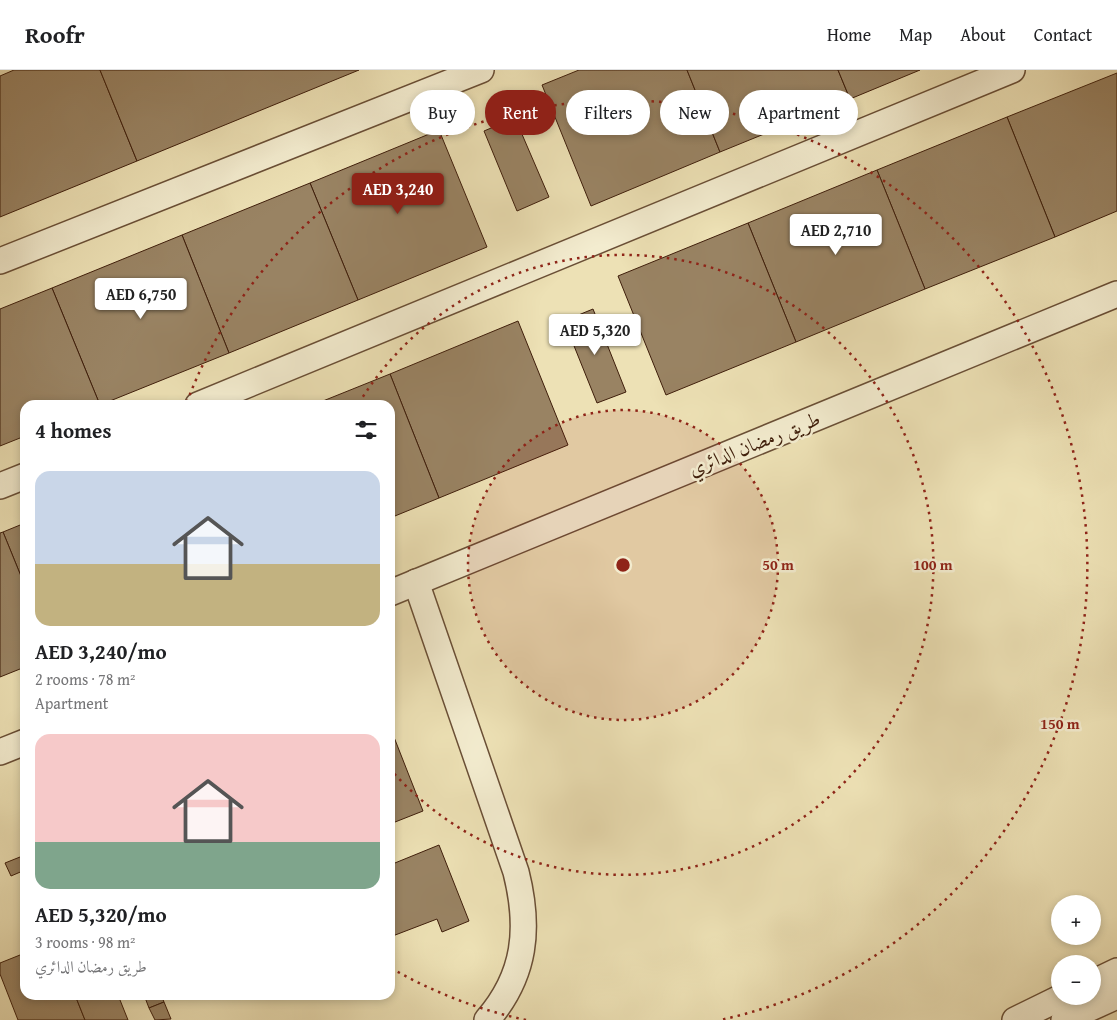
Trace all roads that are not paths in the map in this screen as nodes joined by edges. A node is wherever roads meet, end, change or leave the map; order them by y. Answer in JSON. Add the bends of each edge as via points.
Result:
{"nodes":[{"id":1,"x":481,"y":70,"type":"edge"},
{"id":2,"x":1012,"y":70,"type":"edge"},
{"id":3,"x":0,"y":260,"type":"edge"},
{"id":4,"x":1117,"y":294,"type":"edge"},
{"id":5,"x":210,"y":400,"type":"edge"},
{"id":6,"x":20,"y":478,"type":"edge"},
{"id":7,"x":0,"y":486,"type":"edge"},
{"id":8,"x":416,"y":582,"type":"junction"},
{"id":9,"x":395,"y":591,"type":"edge"},
{"id":10,"x":20,"y":744,"type":"edge"},
{"id":11,"x":0,"y":752,"type":"edge"},
{"id":12,"x":1117,"y":971,"type":"edge"},
{"id":13,"x":1101,"y":979,"type":"edge"},
{"id":14,"x":1117,"y":996,"type":"edge"},
{"id":15,"x":1051,"y":1002,"type":"edge"},
{"id":16,"x":487,"y":1020,"type":"edge"},
{"id":17,"x":1015,"y":1020,"type":"edge"},
{"id":18,"x":1064,"y":1020,"type":"edge"}],
"edges":[{"from":1,"to":3,"type":"street"},
{"from":2,"to":5,"type":"street"},
{"from":4,"to":8,"type":"street","name":"طريق رمضان الدائري"},
{"from":6,"to":7,"type":"street"},
{"from":8,"to":9,"type":"street","name":"طريق رمضان الدائري"},
{"from":8,"to":16,"type":"street","via":[[521,894],[523,943],[518,967],[508,990]]},
{"from":10,"to":11,"type":"street"},
{"from":12,"to":13,"type":"street"},
{"from":14,"to":18,"type":"street"},
{"from":15,"to":17,"type":"street"}]}
